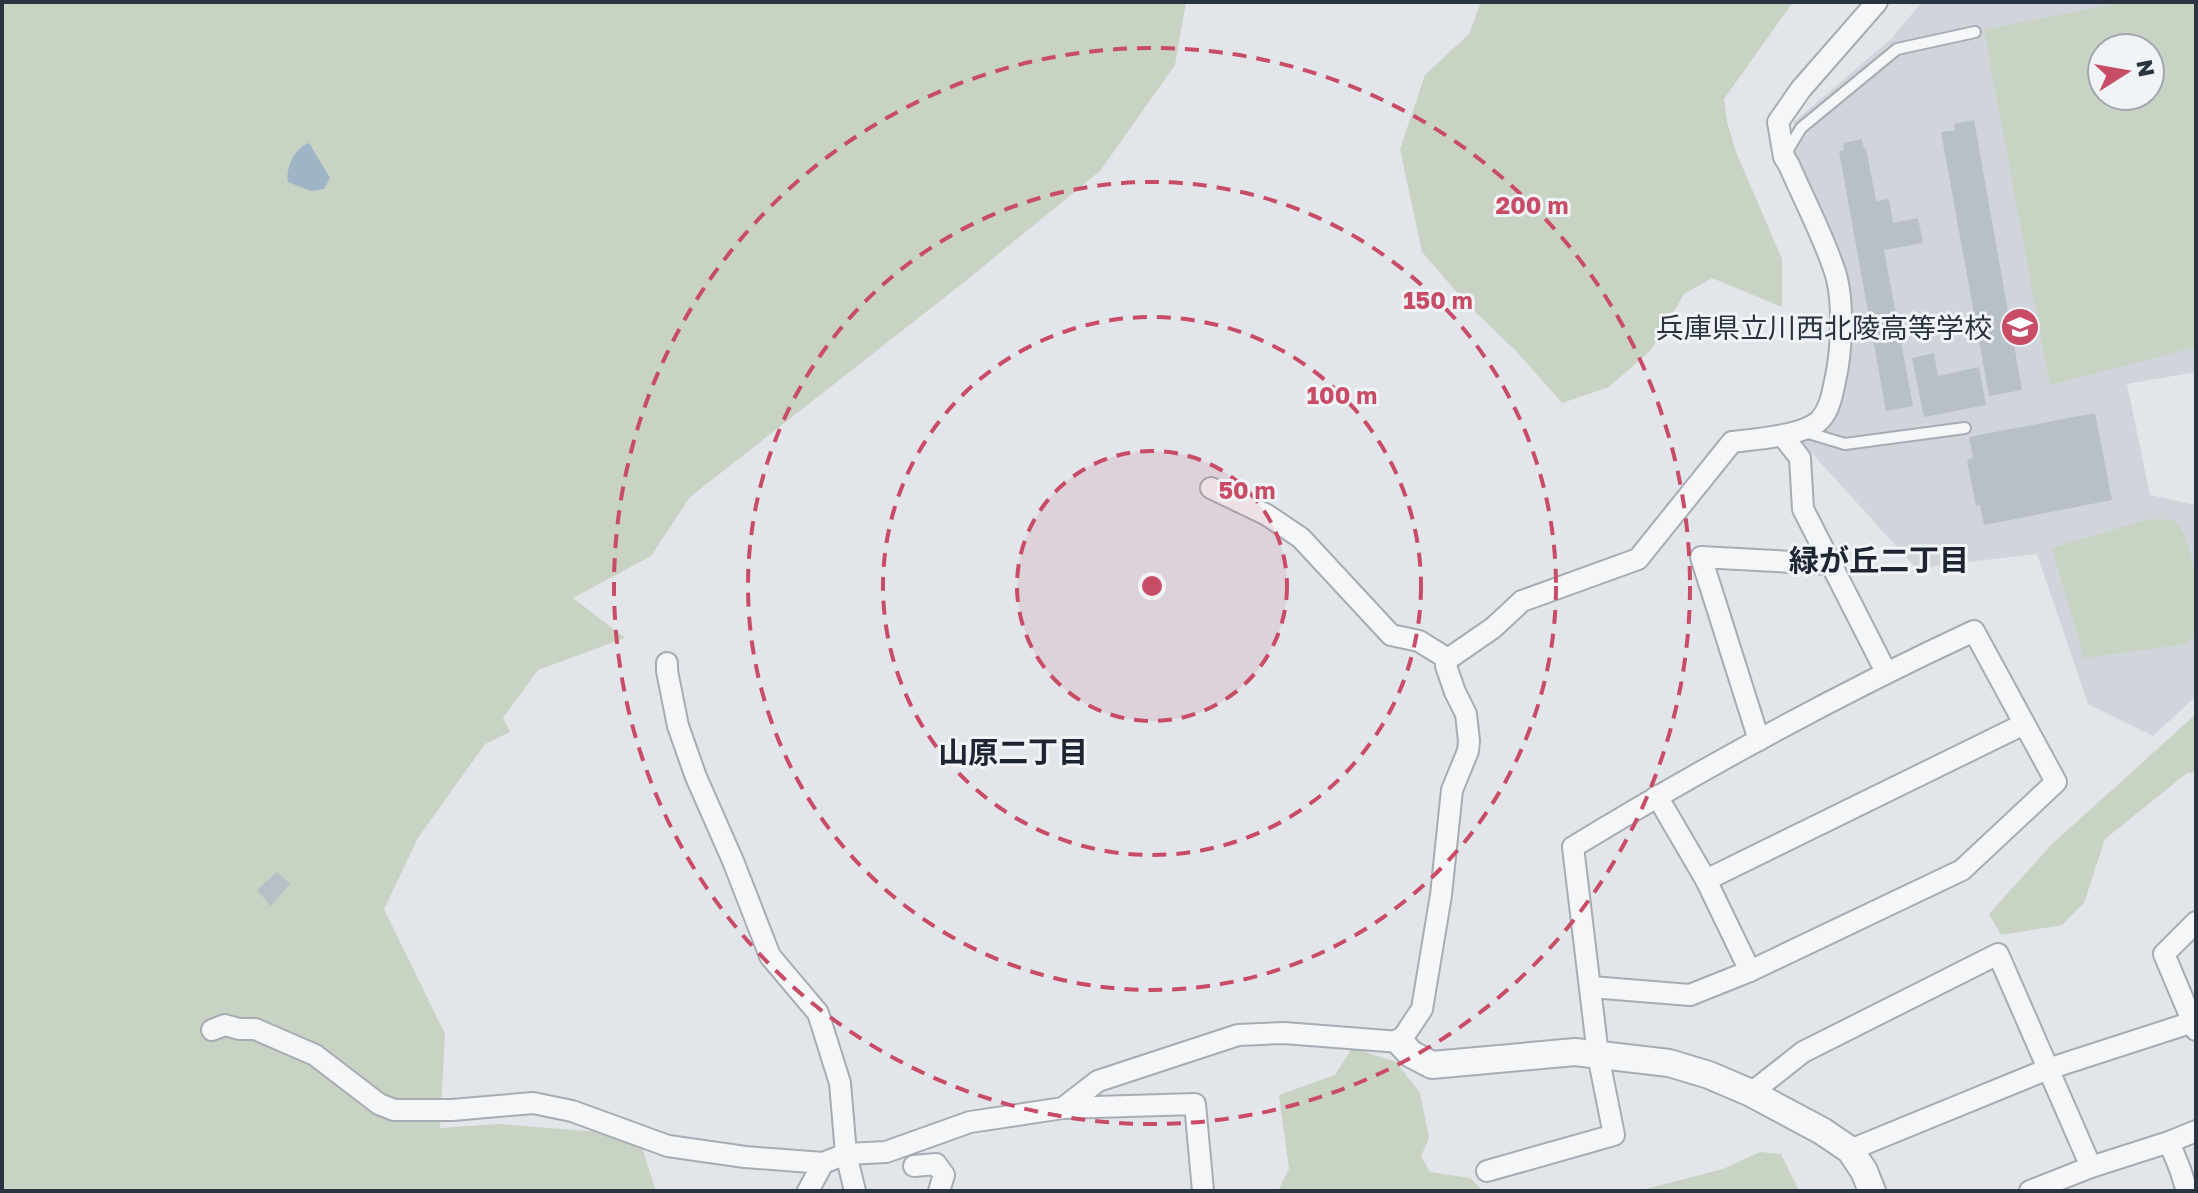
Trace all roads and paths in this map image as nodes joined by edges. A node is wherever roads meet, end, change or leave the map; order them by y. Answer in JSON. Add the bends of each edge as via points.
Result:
{"nodes":[{"id":1,"x":1877,"y":2,"type":"edge"},
{"id":2,"x":1975,"y":32,"type":"dead end"},
{"id":3,"x":1784,"y":157,"type":"junction"},
{"id":4,"x":1965,"y":428,"type":"dead end"},
{"id":5,"x":1791,"y":433,"type":"junction"},
{"id":6,"x":1211,"y":488,"type":"dead end"},
{"id":7,"x":1831,"y":564,"type":"junction"},
{"id":8,"x":1448,"y":659,"type":"junction"},
{"id":9,"x":667,"y":663,"type":"dead end"},
{"id":10,"x":1886,"y":672,"type":"junction"},
{"id":11,"x":2024,"y":724,"type":"junction"},
{"id":12,"x":1759,"y":740,"type":"junction"},
{"id":13,"x":1657,"y":796,"type":"junction"},
{"id":14,"x":1706,"y":880,"type":"junction"},
{"id":15,"x":2196,"y":922,"type":"edge"},
{"id":16,"x":1750,"y":971,"type":"junction"},
{"id":17,"x":1591,"y":987,"type":"junction"},
{"id":18,"x":2194,"y":1026,"type":"edge"},
{"id":19,"x":212,"y":1030,"type":"dead end"},
{"id":20,"x":1400,"y":1042,"type":"junction"},
{"id":21,"x":1598,"y":1055,"type":"junction"},
{"id":22,"x":2048,"y":1069,"type":"junction"},
{"id":23,"x":1751,"y":1093,"type":"junction"},
{"id":24,"x":1063,"y":1108,"type":"junction"},
{"id":25,"x":2196,"y":1131,"type":"edge"},
{"id":26,"x":2169,"y":1142,"type":"junction"},
{"id":27,"x":1850,"y":1150,"type":"junction"},
{"id":28,"x":846,"y":1154,"type":"junction"},
{"id":29,"x":823,"y":1163,"type":"junction"},
{"id":30,"x":914,"y":1166,"type":"dead end"},
{"id":31,"x":1487,"y":1171,"type":"dead end"},
{"id":32,"x":2081,"y":1177,"type":"edge"},
{"id":33,"x":808,"y":1191,"type":"edge"},
{"id":34,"x":855,"y":1191,"type":"edge"},
{"id":35,"x":939,"y":1191,"type":"edge"},
{"id":36,"x":1203,"y":1191,"type":"edge"},
{"id":37,"x":1872,"y":1191,"type":"edge"},
{"id":38,"x":2030,"y":1191,"type":"edge"},
{"id":39,"x":2187,"y":1191,"type":"edge"}],
"edges":[{"from":1,"to":3,"type":"street","via":[[1778,122]]},
{"from":2,"to":3,"type":"lane","via":[[1897,49],[1801,128]]},
{"from":3,"to":5,"type":"street","via":[[1836,274],[1841,319],[1840,359],[1830,405],[1819,421]]},
{"from":4,"to":5,"type":"lane","via":[[1845,444]]},
{"from":5,"to":7,"type":"street","via":[[1800,458],[1803,509]]},
{"from":5,"to":8,"type":"street","via":[[1732,442],[1638,559],[1522,601]]},
{"from":6,"to":8,"type":"street","via":[[1301,538],[1391,635],[1419,641]]},
{"from":7,"to":10,"type":"street"},
{"from":7,"to":12,"type":"street","via":[[1701,557]]},
{"from":8,"to":20,"type":"street","via":[[1446,666],[1466,714],[1468,751],[1452,790],[1422,1009]]},
{"from":9,"to":28,"type":"street","via":[[678,726],[770,956],[818,1013],[840,1083]]},
{"from":10,"to":11,"type":"street","via":[[1974,631]]},
{"from":10,"to":12,"type":"street"},
{"from":11,"to":14,"type":"street"},
{"from":11,"to":16,"type":"street","via":[[2056,782],[1962,870]]},
{"from":12,"to":13,"type":"street"},
{"from":13,"to":14,"type":"street"},
{"from":13,"to":17,"type":"street","via":[[1573,847]]},
{"from":14,"to":16,"type":"street"},
{"from":15,"to":18,"type":"street","via":[[2164,954]]},
{"from":16,"to":17,"type":"street","via":[[1690,995]]},
{"from":17,"to":21,"type":"street"},
{"from":18,"to":22,"type":"street"},
{"from":19,"to":29,"type":"street","via":[[225,1025],[255,1029],[315,1055],[394,1110],[533,1103],[572,1111],[668,1146]]},
{"from":20,"to":21,"type":"street","via":[[1432,1065],[1575,1052]]},
{"from":20,"to":24,"type":"street","via":[[1238,1035],[1098,1081]]},
{"from":21,"to":23,"type":"street","via":[[1669,1063]]},
{"from":21,"to":31,"type":"street","via":[[1614,1135]]},
{"from":22,"to":23,"type":"street","via":[[1998,954],[1803,1052]]},
{"from":22,"to":27,"type":"street"},
{"from":22,"to":32,"type":"street"},
{"from":23,"to":27,"type":"street"},
{"from":24,"to":28,"type":"street","via":[[970,1122],[886,1152]]},
{"from":24,"to":36,"type":"street","via":[[1195,1104]]},
{"from":25,"to":26,"type":"street"},
{"from":26,"to":32,"type":"street"},
{"from":26,"to":39,"type":"street"},
{"from":27,"to":37,"type":"street"},
{"from":28,"to":29,"type":"street"},
{"from":28,"to":34,"type":"street"},
{"from":29,"to":33,"type":"street"},
{"from":30,"to":35,"type":"street","via":[[936,1164],[944,1175]]},
{"from":32,"to":38,"type":"street"}]}
